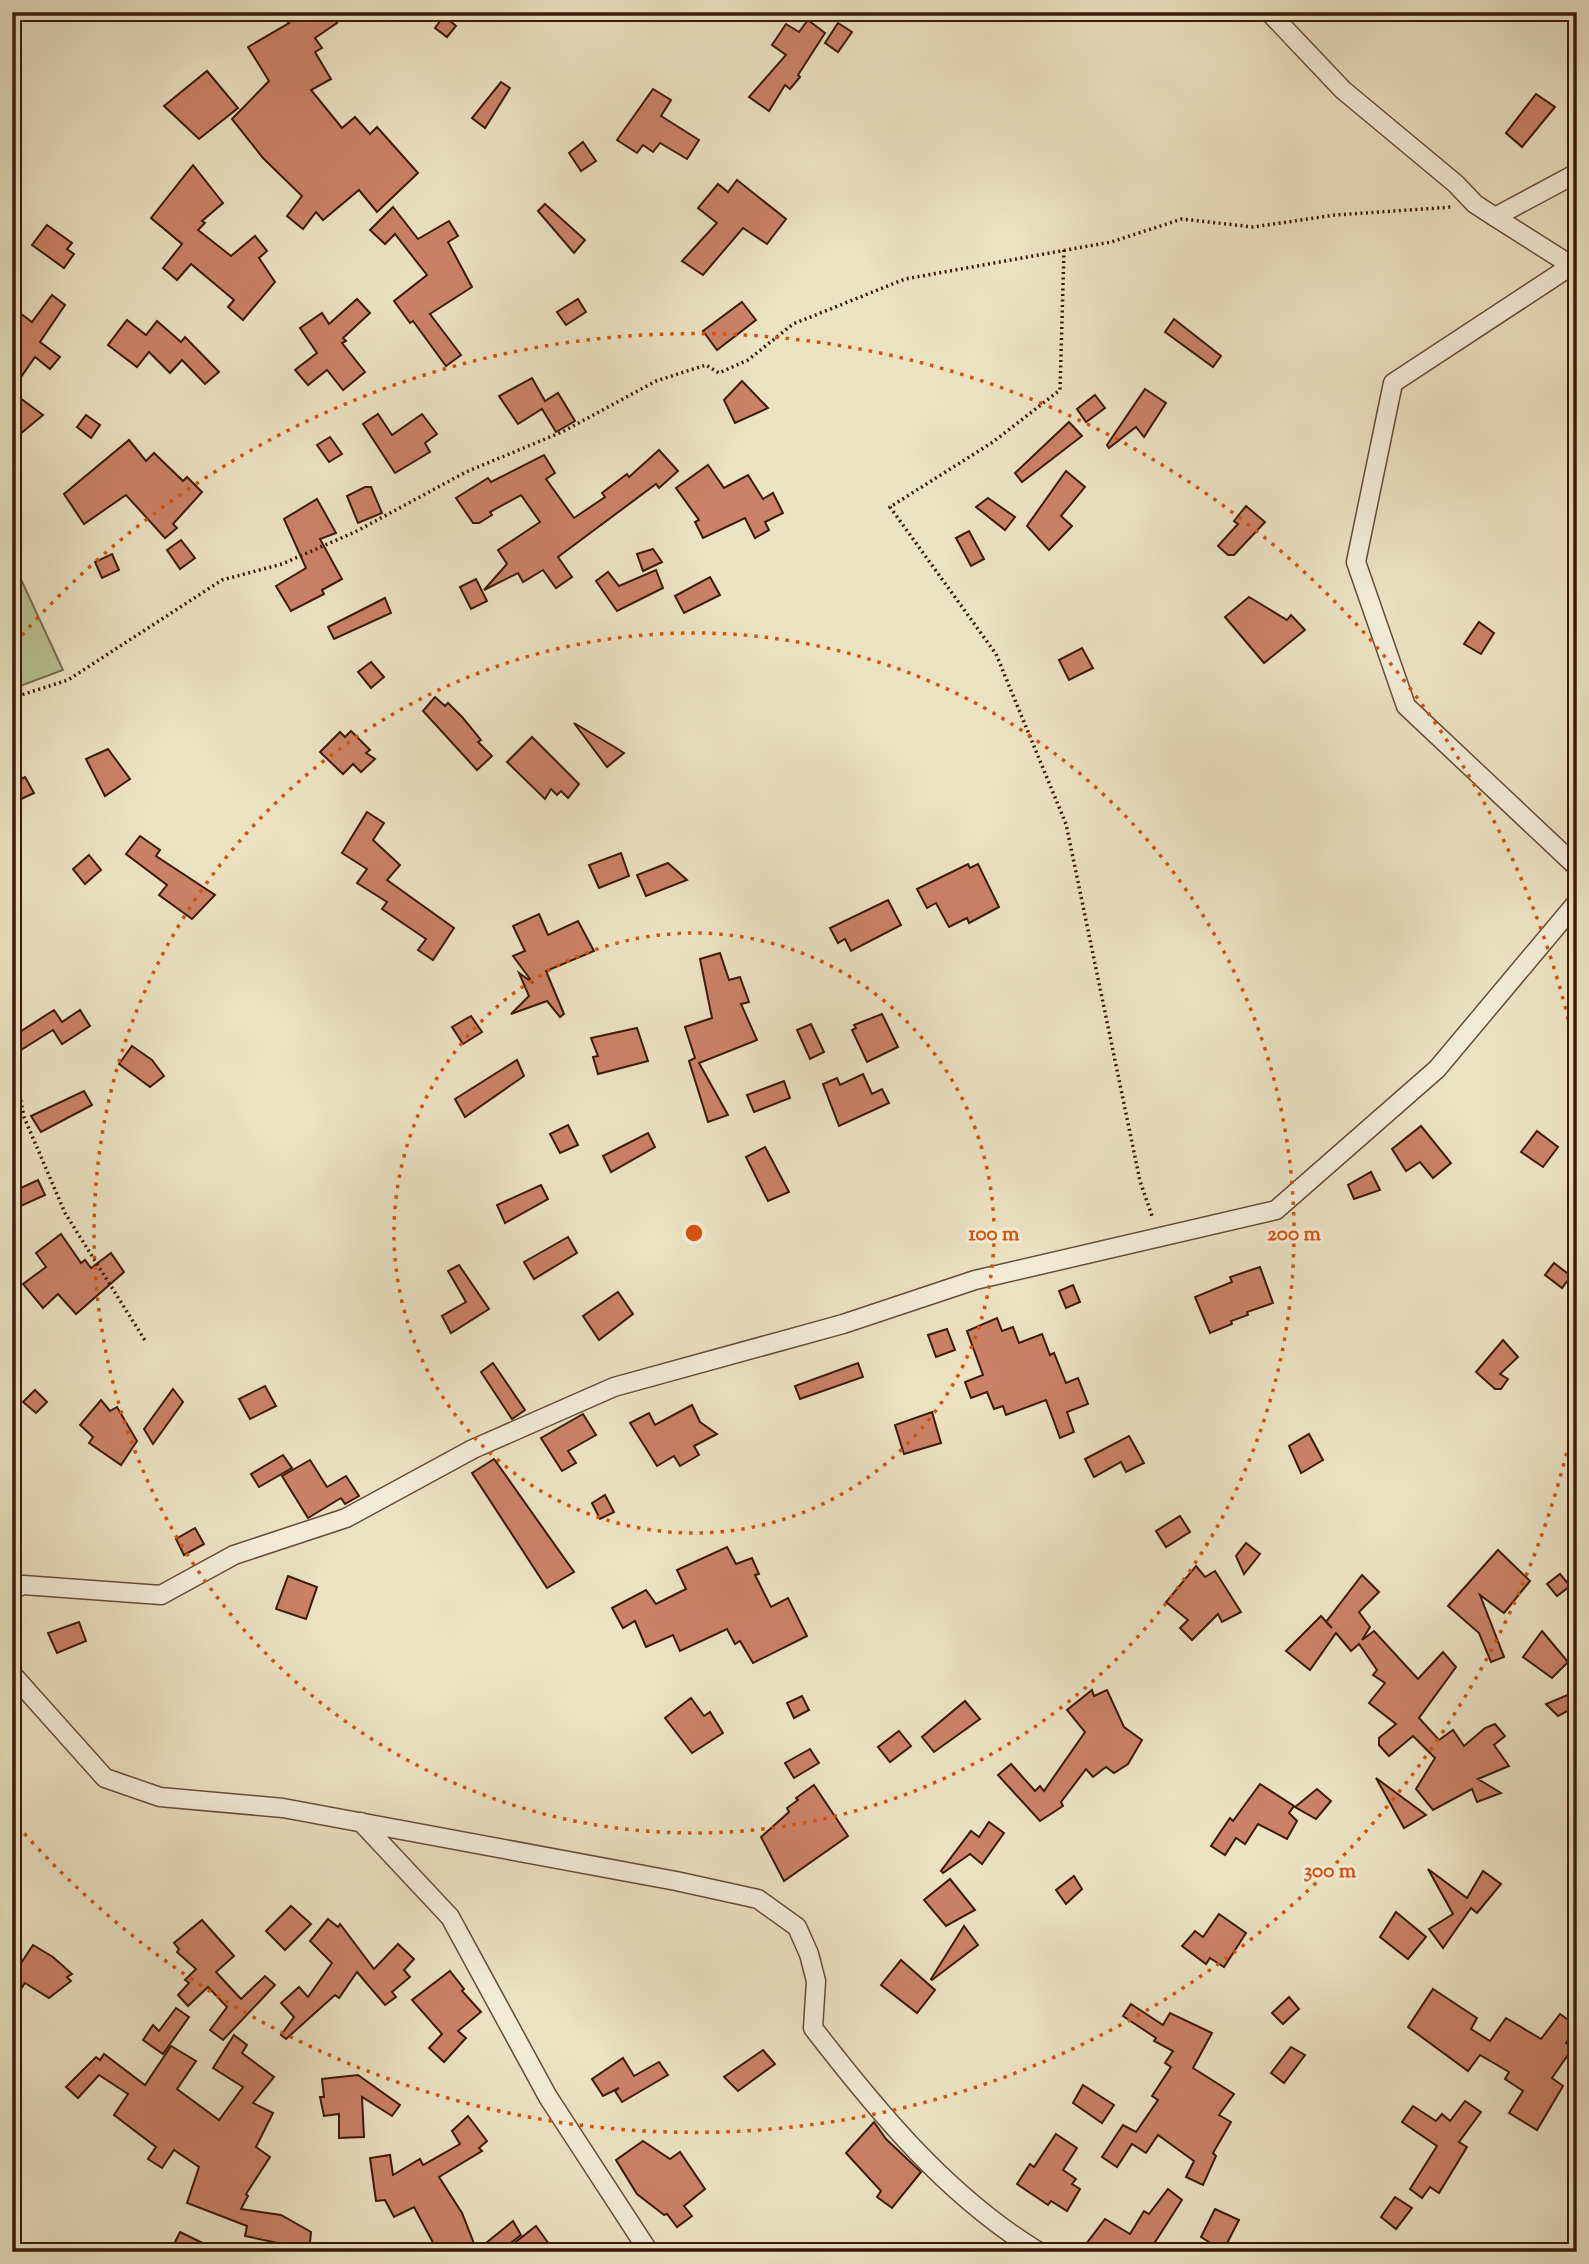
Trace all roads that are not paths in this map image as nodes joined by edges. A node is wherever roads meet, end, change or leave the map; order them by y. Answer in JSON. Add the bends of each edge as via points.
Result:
{"nodes":[{"id":1,"x":1269,"y":12,"type":"edge"},
{"id":2,"x":1577,"y":173,"type":"edge"},
{"id":3,"x":1495,"y":217,"type":"junction"},
{"id":4,"x":1574,"y":267,"type":"edge"},
{"id":5,"x":1577,"y":867,"type":"edge"},
{"id":6,"x":1577,"y":902,"type":"edge"},
{"id":7,"x":12,"y":1590,"type":"edge"},
{"id":8,"x":12,"y":1674,"type":"edge"},
{"id":9,"x":361,"y":1822,"type":"junction"},
{"id":10,"x":649,"y":2252,"type":"edge"},
{"id":11,"x":1039,"y":2252,"type":"edge"}],
"edges":[{"from":1,"to":3,"type":"street","via":[[1343,90]]},
{"from":2,"to":3,"type":"street"},
{"from":3,"to":4,"type":"street"},
{"from":4,"to":5,"type":"street","via":[[1393,383],[1356,562],[1406,706]]},
{"from":6,"to":7,"type":"street","via":[[1437,1069],[1276,1210],[975,1280],[843,1324],[614,1387],[473,1448],[346,1518],[234,1555],[161,1595],[23,1586]]},
{"from":8,"to":9,"type":"street","via":[[105,1778],[160,1797],[283,1808]]},
{"from":9,"to":10,"type":"street","via":[[450,1917],[548,2097]]},
{"from":9,"to":11,"type":"street","via":[[758,1899],[797,1927],[816,1981],[813,2028],[871,2103],[989,2218]]}]}
